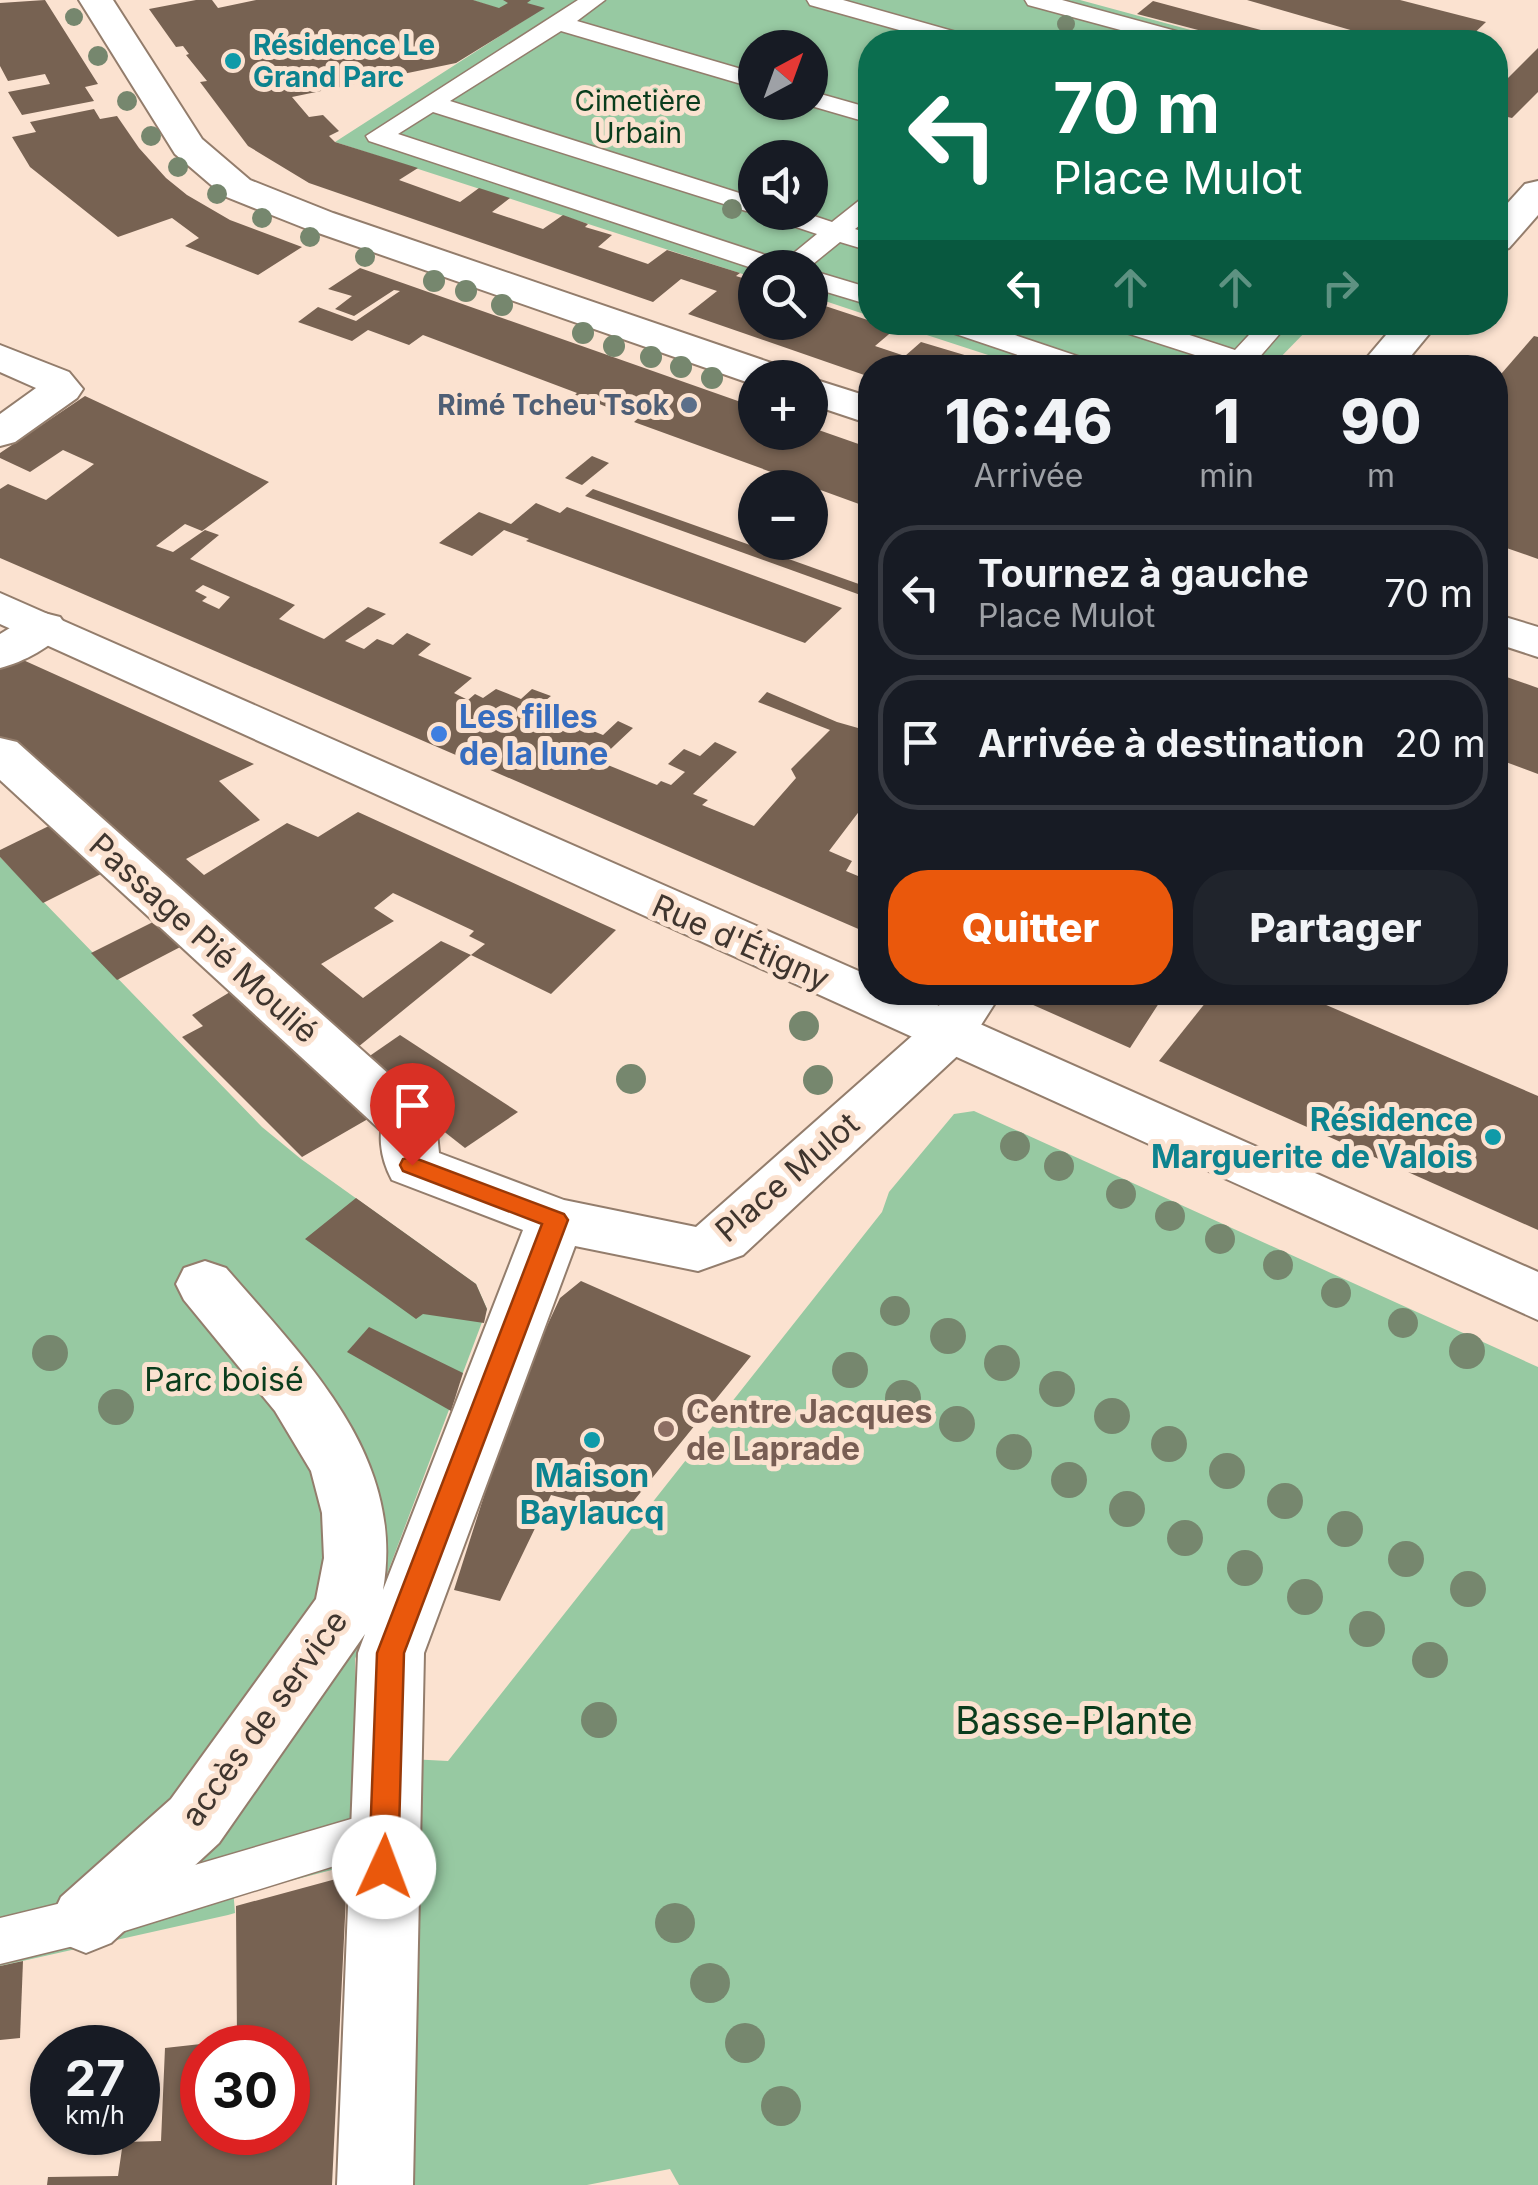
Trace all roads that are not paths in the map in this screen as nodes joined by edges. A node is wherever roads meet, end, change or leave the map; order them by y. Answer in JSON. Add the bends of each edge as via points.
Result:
{"nodes":[{"id":1,"x":96,"y":0,"type":"edge"},
{"id":2,"x":594,"y":0,"type":"edge"},
{"id":3,"x":818,"y":0,"type":"edge"},
{"id":4,"x":1036,"y":0,"type":"edge"},
{"id":5,"x":558,"y":23,"type":"junction"},
{"id":6,"x":924,"y":30,"type":"edge"},
{"id":7,"x":1146,"y":30,"type":"edge"},
{"id":8,"x":738,"y":77,"type":"edge"},
{"id":9,"x":431,"y":103,"type":"junction"},
{"id":10,"x":828,"y":103,"type":"edge"},
{"id":11,"x":858,"y":112,"type":"edge"},
{"id":12,"x":1538,"y":192,"type":"edge"},
{"id":13,"x":738,"y":201,"type":"edge"},
{"id":14,"x":858,"y":214,"type":"edge"},
{"id":15,"x":1508,"y":225,"type":"edge"},
{"id":16,"x":828,"y":229,"type":"edge"},
{"id":17,"x":836,"y":232,"type":"junction"},
{"id":18,"x":858,"y":239,"type":"edge"},
{"id":19,"x":814,"y":250,"type":"edge"},
{"id":20,"x":738,"y":255,"type":"edge"},
{"id":21,"x":828,"y":284,"type":"edge"},
{"id":22,"x":858,"y":293,"type":"edge"},
{"id":23,"x":987,"y":335,"type":"edge"},
{"id":24,"x":1157,"y":335,"type":"edge"},
{"id":25,"x":1265,"y":335,"type":"edge"},
{"id":26,"x":1407,"y":335,"type":"edge"},
{"id":27,"x":1046,"y":355,"type":"edge"},
{"id":28,"x":1212,"y":355,"type":"edge"},
{"id":29,"x":1246,"y":355,"type":"edge"},
{"id":30,"x":1390,"y":355,"type":"edge"},
{"id":31,"x":0,"y":357,"type":"edge"},
{"id":32,"x":738,"y":366,"type":"edge"},
{"id":33,"x":828,"y":396,"type":"edge"},
{"id":34,"x":858,"y":407,"type":"edge"},
{"id":35,"x":0,"y":433,"type":"edge"},
{"id":36,"x":22,"y":617,"type":"edge"},
{"id":37,"x":1508,"y":633,"type":"edge"},
{"id":38,"x":1538,"y":643,"type":"edge"},
{"id":39,"x":0,"y":654,"type":"edge"},
{"id":40,"x":0,"y":753,"type":"edge"},
{"id":41,"x":858,"y":969,"type":"edge"},
{"id":42,"x":962,"y":1013,"type":"edge"},
{"id":43,"x":408,"y":1123,"type":"joint"},
{"id":44,"x":556,"y":1220,"type":"junction"},
{"id":45,"x":205,"y":1284,"type":"dead end"},
{"id":46,"x":1538,"y":1297,"type":"edge"},
{"id":47,"x":385,"y":1830,"type":"junction"},
{"id":48,"x":86,"y":1920,"type":"junction"},
{"id":49,"x":0,"y":1941,"type":"edge"},
{"id":50,"x":376,"y":2185,"type":"edge"}],
"edges":[{"from":1,"to":32,"type":"street","via":[[188,146],[237,188]]},
{"from":2,"to":5,"type":"lane"},
{"from":3,"to":6,"type":"lane"},
{"from":4,"to":7,"type":"lane"},
{"from":5,"to":8,"type":"lane"},
{"from":5,"to":9,"type":"lane"},
{"from":9,"to":13,"type":"lane"},
{"from":9,"to":20,"type":"lane","via":[[378,136]]},
{"from":10,"to":11,"type":"lane"},
{"from":12,"to":15,"type":"street"},
{"from":14,"to":17,"type":"lane"},
{"from":16,"to":17,"type":"lane"},
{"from":17,"to":18,"type":"lane"},
{"from":17,"to":19,"type":"lane"},
{"from":21,"to":22,"type":"lane"},
{"from":23,"to":27,"type":"lane"},
{"from":24,"to":28,"type":"lane"},
{"from":25,"to":29,"type":"lane"},
{"from":26,"to":30,"type":"street"},
{"from":31,"to":35,"type":"street","via":[[62,389]]},
{"from":33,"to":34,"type":"street"},
{"from":36,"to":39,"type":"street"},
{"from":36,"to":41,"type":"street","name":"Rue d'Étigny"},
{"from":37,"to":38,"type":"street"},
{"from":40,"to":43,"type":"street","name":"Passage Pié Moulié"},
{"from":42,"to":44,"type":"street","name":"Place Mulot","via":[[723,1240],[698,1249]]},
{"from":42,"to":46,"type":"street","name":"Rue d'Étigny"},
{"from":43,"to":44,"type":"street","name":"Place Mulot","via":[[412,1165]]},
{"from":44,"to":47,"type":"street","via":[[391,1653]]},
{"from":45,"to":48,"type":"street","name":"accès de service","via":[[337,1454],[354,1497],[356,1577],[347,1608],[195,1821]]},
{"from":47,"to":48,"type":"lane"},
{"from":47,"to":50,"type":"street"},
{"from":48,"to":49,"type":"lane"}]}
